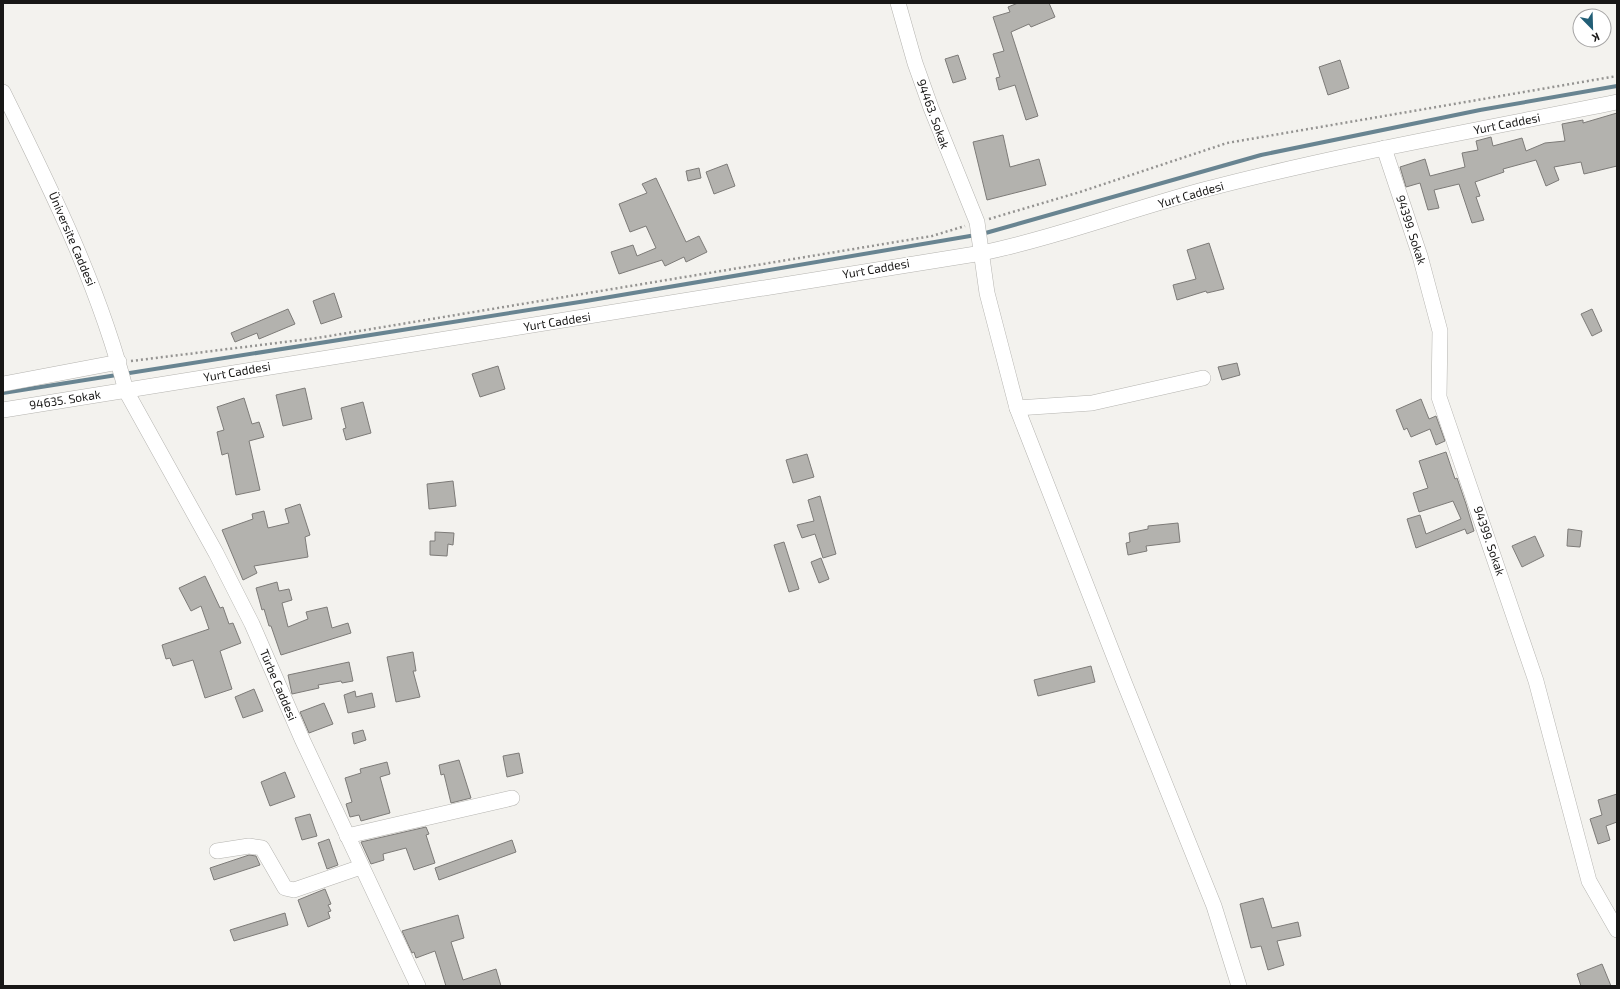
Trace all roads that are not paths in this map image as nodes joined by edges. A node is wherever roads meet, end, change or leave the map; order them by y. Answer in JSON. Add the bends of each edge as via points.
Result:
{"nodes":[{"id":1,"x":898,"y":3,"type":"edge"},
{"id":2,"x":3,"y":92,"type":"edge"},
{"id":3,"x":1617,"y":102,"type":"edge"},
{"id":4,"x":1384,"y":148,"type":"junction"},
{"id":5,"x":982,"y":253,"type":"junction"},
{"id":6,"x":119,"y":362,"type":"junction"},
{"id":7,"x":1203,"y":378,"type":"dead end"},
{"id":8,"x":3,"y":384,"type":"edge"},
{"id":9,"x":126,"y":391,"type":"junction"},
{"id":10,"x":1017,"y":408,"type":"junction"},
{"id":11,"x":3,"y":410,"type":"edge"},
{"id":12,"x":512,"y":798,"type":"dead end"},
{"id":13,"x":347,"y":836,"type":"junction"},
{"id":14,"x":217,"y":851,"type":"dead end"},
{"id":15,"x":361,"y":867,"type":"junction"},
{"id":16,"x":1617,"y":930,"type":"edge"},
{"id":17,"x":418,"y":986,"type":"edge"},
{"id":18,"x":1239,"y":986,"type":"edge"}],
"edges":[{"from":1,"to":5,"type":"street","name":"94463. Sokak","via":[[915,63],[976,222]]},
{"from":2,"to":6,"type":"street","name":"Üniversite Caddesi","via":[[67,224],[94,288]]},
{"from":3,"to":4,"type":"street","name":"Yurt Caddesi"},
{"from":4,"to":5,"type":"street","name":"Yurt Caddesi","via":[[1203,190],[1046,238]]},
{"from":4,"to":16,"type":"street","name":"94399. Sokak","via":[[1420,256],[1440,331],[1439,397],[1536,681],[1589,881]]},
{"from":5,"to":9,"type":"street","name":"Yurt Caddesi"},
{"from":5,"to":10,"type":"street","name":"94463. Sokak","via":[[987,293]]},
{"from":6,"to":8,"type":"street"},
{"from":6,"to":9,"type":"street","name":"Üniversite Caddesi"},
{"from":7,"to":10,"type":"street","via":[[1092,403]]},
{"from":9,"to":11,"type":"street","name":"94635. Sokak"},
{"from":9,"to":13,"type":"street","name":"Türbe Caddesi","via":[[180,485],[237,593]]},
{"from":10,"to":18,"type":"street","name":"94463. Sokak","via":[[1214,906]]},
{"from":12,"to":13,"type":"street"},
{"from":13,"to":15,"type":"street","name":"Türbe Caddesi"},
{"from":14,"to":15,"type":"street","via":[[249,846],[262,848],[285,888],[294,890]]},
{"from":15,"to":17,"type":"street","name":"Türbe Caddesi"}]}
